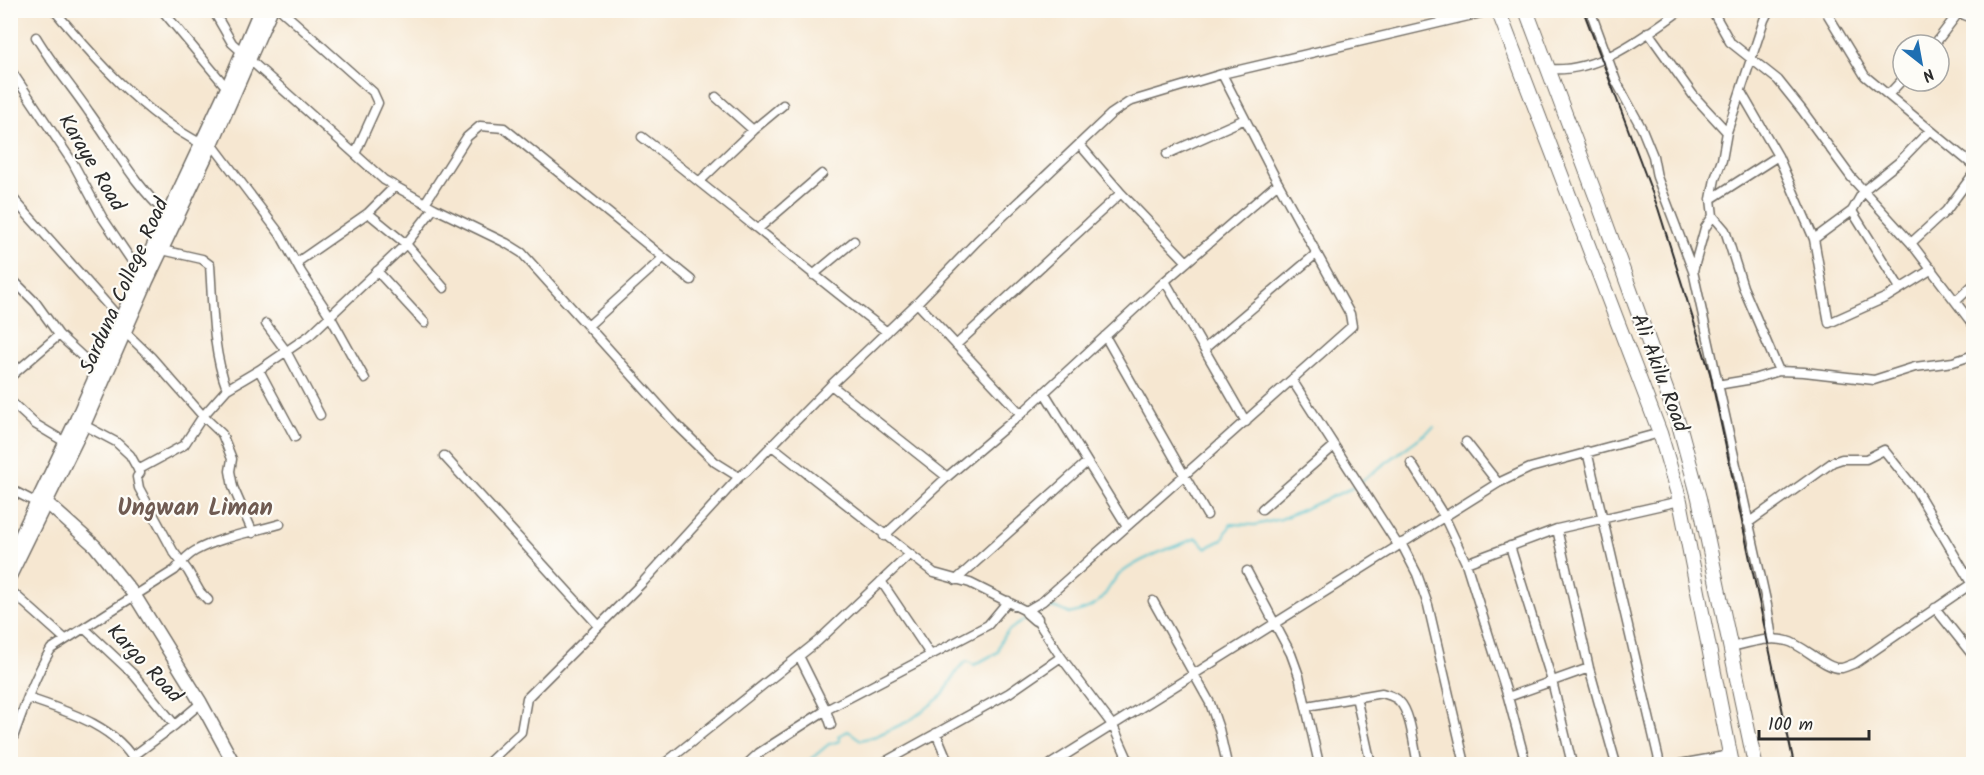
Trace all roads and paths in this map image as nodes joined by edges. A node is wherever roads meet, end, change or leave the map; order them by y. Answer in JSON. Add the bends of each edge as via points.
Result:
{"nodes":[{"id":1,"x":54,"y":10,"type":"edge"},
{"id":2,"x":162,"y":10,"type":"edge"},
{"id":3,"x":213,"y":10,"type":"edge"},
{"id":4,"x":260,"y":10,"type":"edge"},
{"id":5,"x":271,"y":10,"type":"edge"},
{"id":6,"x":281,"y":10,"type":"edge"},
{"id":7,"x":1496,"y":10,"type":"edge"},
{"id":8,"x":1526,"y":10,"type":"edge"},
{"id":9,"x":1590,"y":10,"type":"edge"},
{"id":10,"x":1681,"y":10,"type":"edge"},
{"id":11,"x":1712,"y":10,"type":"edge"},
{"id":12,"x":1769,"y":10,"type":"edge"},
{"id":13,"x":1825,"y":10,"type":"edge"},
{"id":14,"x":1957,"y":11,"type":"edge"},
{"id":15,"x":1974,"y":19,"type":"edge"},
{"id":16,"x":1648,"y":32,"type":"junction"},
{"id":17,"x":1942,"y":33,"type":"edge"},
{"id":18,"x":36,"y":37,"type":"dead end"},
{"id":19,"x":246,"y":56,"type":"junction"},
{"id":20,"x":1605,"y":57,"type":"junction"},
{"id":21,"x":1751,"y":58,"type":"junction"},
{"id":22,"x":10,"y":69,"type":"edge"},
{"id":23,"x":1549,"y":69,"type":"junction"},
{"id":24,"x":1222,"y":74,"type":"junction"},
{"id":25,"x":227,"y":88,"type":"junction"},
{"id":26,"x":1741,"y":92,"type":"junction"},
{"id":27,"x":1889,"y":94,"type":"joint"},
{"id":28,"x":716,"y":97,"type":"dead end"},
{"id":29,"x":783,"y":105,"type":"dead end"},
{"id":30,"x":1245,"y":119,"type":"junction"},
{"id":31,"x":753,"y":130,"type":"junction"},
{"id":32,"x":1930,"y":130,"type":"junction"},
{"id":33,"x":1727,"y":132,"type":"junction"},
{"id":34,"x":642,"y":137,"type":"dead end"},
{"id":35,"x":207,"y":144,"type":"junction"},
{"id":36,"x":1080,"y":146,"type":"junction"},
{"id":37,"x":355,"y":154,"type":"junction"},
{"id":38,"x":1167,"y":154,"type":"dead end"},
{"id":39,"x":1778,"y":156,"type":"junction"},
{"id":40,"x":1974,"y":166,"type":"edge"},
{"id":41,"x":1974,"y":172,"type":"edge"},
{"id":42,"x":822,"y":174,"type":"dead end"},
{"id":43,"x":700,"y":181,"type":"junction"},
{"id":44,"x":1278,"y":183,"type":"junction"},
{"id":45,"x":395,"y":186,"type":"junction"},
{"id":46,"x":1864,"y":190,"type":"junction"},
{"id":47,"x":185,"y":191,"type":"junction"},
{"id":48,"x":1121,"y":193,"type":"junction"},
{"id":49,"x":10,"y":195,"type":"edge"},
{"id":50,"x":1597,"y":198,"type":"junction"},
{"id":51,"x":1711,"y":199,"type":"junction"},
{"id":52,"x":425,"y":203,"type":"junction"},
{"id":53,"x":434,"y":208,"type":"junction"},
{"id":54,"x":1573,"y":208,"type":"junction"},
{"id":55,"x":1852,"y":211,"type":"junction"},
{"id":56,"x":368,"y":213,"type":"junction"},
{"id":57,"x":168,"y":215,"type":"junction"},
{"id":58,"x":1713,"y":216,"type":"junction"},
{"id":59,"x":758,"y":229,"type":"junction"},
{"id":60,"x":1814,"y":238,"type":"junction"},
{"id":61,"x":854,"y":241,"type":"dead end"},
{"id":62,"x":1911,"y":243,"type":"junction"},
{"id":63,"x":406,"y":244,"type":"junction"},
{"id":64,"x":162,"y":250,"type":"junction"},
{"id":65,"x":1317,"y":254,"type":"junction"},
{"id":66,"x":663,"y":258,"type":"junction"},
{"id":67,"x":1187,"y":262,"type":"junction"},
{"id":68,"x":296,"y":263,"type":"junction"},
{"id":69,"x":1932,"y":269,"type":"junction"},
{"id":70,"x":377,"y":271,"type":"junction"},
{"id":71,"x":1693,"y":271,"type":"junction"},
{"id":72,"x":813,"y":275,"type":"junction"},
{"id":73,"x":11,"y":278,"type":"edge"},
{"id":74,"x":144,"y":278,"type":"junction"},
{"id":75,"x":691,"y":280,"type":"dead end"},
{"id":76,"x":1166,"y":281,"type":"junction"},
{"id":77,"x":1974,"y":284,"type":"edge"},
{"id":78,"x":444,"y":288,"type":"dead end"},
{"id":79,"x":1900,"y":288,"type":"junction"},
{"id":80,"x":1956,"y":302,"type":"junction"},
{"id":81,"x":917,"y":303,"type":"junction"},
{"id":82,"x":330,"y":316,"type":"junction"},
{"id":83,"x":121,"y":320,"type":"junction"},
{"id":84,"x":425,"y":323,"type":"dead end"},
{"id":85,"x":266,"y":324,"type":"dead end"},
{"id":86,"x":588,"y":326,"type":"junction"},
{"id":87,"x":1974,"y":326,"type":"edge"},
{"id":88,"x":125,"y":332,"type":"junction"},
{"id":89,"x":887,"y":332,"type":"junction"},
{"id":90,"x":59,"y":335,"type":"junction"},
{"id":91,"x":1105,"y":336,"type":"junction"},
{"id":92,"x":956,"y":345,"type":"junction"},
{"id":93,"x":1204,"y":350,"type":"junction"},
{"id":94,"x":286,"y":351,"type":"junction"},
{"id":95,"x":1974,"y":356,"type":"edge"},
{"id":96,"x":259,"y":370,"type":"junction"},
{"id":97,"x":98,"y":371,"type":"junction"},
{"id":98,"x":1779,"y":371,"type":"junction"},
{"id":99,"x":10,"y":377,"type":"edge"},
{"id":100,"x":365,"y":379,"type":"dead end"},
{"id":101,"x":1292,"y":380,"type":"junction"},
{"id":102,"x":831,"y":385,"type":"junction"},
{"id":103,"x":1717,"y":385,"type":"junction"},
{"id":104,"x":227,"y":389,"type":"junction"},
{"id":105,"x":1044,"y":392,"type":"junction"},
{"id":106,"x":10,"y":401,"type":"edge"},
{"id":107,"x":1021,"y":414,"type":"junction"},
{"id":108,"x":203,"y":416,"type":"junction"},
{"id":109,"x":321,"y":416,"type":"dead end"},
{"id":110,"x":1246,"y":422,"type":"junction"},
{"id":111,"x":84,"y":425,"type":"junction"},
{"id":112,"x":1660,"y":433,"type":"junction"},
{"id":113,"x":295,"y":437,"type":"dead end"},
{"id":114,"x":64,"y":442,"type":"junction"},
{"id":115,"x":1466,"y":442,"type":"dead end"},
{"id":116,"x":772,"y":446,"type":"junction"},
{"id":117,"x":1333,"y":447,"type":"junction"},
{"id":118,"x":1587,"y":451,"type":"junction"},
{"id":119,"x":444,"y":456,"type":"dead end"},
{"id":120,"x":1087,"y":462,"type":"junction"},
{"id":121,"x":1411,"y":463,"type":"dead end"},
{"id":122,"x":138,"y":470,"type":"junction"},
{"id":123,"x":1185,"y":476,"type":"junction"},
{"id":124,"x":739,"y":477,"type":"junction"},
{"id":125,"x":947,"y":477,"type":"junction"},
{"id":126,"x":1498,"y":483,"type":"junction"},
{"id":127,"x":10,"y":489,"type":"edge"},
{"id":128,"x":1680,"y":501,"type":"junction"},
{"id":129,"x":42,"y":503,"type":"junction"},
{"id":130,"x":1262,"y":509,"type":"dead end"},
{"id":131,"x":1208,"y":515,"type":"dead end"},
{"id":132,"x":1444,"y":516,"type":"junction"},
{"id":133,"x":1602,"y":518,"type":"junction"},
{"id":134,"x":1748,"y":523,"type":"junction"},
{"id":135,"x":280,"y":524,"type":"dead end"},
{"id":136,"x":1127,"y":526,"type":"junction"},
{"id":137,"x":1557,"y":529,"type":"junction"},
{"id":138,"x":253,"y":532,"type":"junction"},
{"id":139,"x":885,"y":536,"type":"junction"},
{"id":140,"x":1400,"y":544,"type":"junction"},
{"id":141,"x":1510,"y":546,"type":"junction"},
{"id":142,"x":909,"y":555,"type":"junction"},
{"id":143,"x":10,"y":557,"type":"edge"},
{"id":144,"x":182,"y":561,"type":"junction"},
{"id":145,"x":1466,"y":563,"type":"junction"},
{"id":146,"x":1247,"y":571,"type":"dead end"},
{"id":147,"x":10,"y":576,"type":"edge"},
{"id":148,"x":956,"y":580,"type":"junction"},
{"id":149,"x":881,"y":581,"type":"junction"},
{"id":150,"x":1972,"y":583,"type":"edge"},
{"id":151,"x":10,"y":590,"type":"edge"},
{"id":152,"x":135,"y":596,"type":"junction"},
{"id":153,"x":208,"y":600,"type":"dead end"},
{"id":154,"x":1008,"y":601,"type":"junction"},
{"id":155,"x":1153,"y":601,"type":"dead end"},
{"id":156,"x":1935,"y":608,"type":"junction"},
{"id":157,"x":1030,"y":614,"type":"junction"},
{"id":158,"x":1276,"y":624,"type":"junction"},
{"id":159,"x":599,"y":626,"type":"junction"},
{"id":160,"x":85,"y":629,"type":"junction"},
{"id":161,"x":65,"y":639,"type":"junction"},
{"id":162,"x":1772,"y":639,"type":"junction"},
{"id":163,"x":1731,"y":647,"type":"junction"},
{"id":164,"x":930,"y":654,"type":"junction"},
{"id":165,"x":799,"y":656,"type":"junction"},
{"id":166,"x":1061,"y":657,"type":"junction"},
{"id":167,"x":1974,"y":657,"type":"edge"},
{"id":168,"x":1589,"y":668,"type":"junction"},
{"id":169,"x":1193,"y":674,"type":"junction"},
{"id":170,"x":1552,"y":681,"type":"junction"},
{"id":171,"x":1356,"y":697,"type":"junction"},
{"id":172,"x":1508,"y":697,"type":"junction"},
{"id":173,"x":28,"y":698,"type":"junction"},
{"id":174,"x":201,"y":703,"type":"junction"},
{"id":175,"x":1306,"y":706,"type":"junction"},
{"id":176,"x":826,"y":710,"type":"junction"},
{"id":177,"x":175,"y":725,"type":"junction"},
{"id":178,"x":831,"y":725,"type":"dead end"},
{"id":179,"x":1113,"y":726,"type":"junction"},
{"id":180,"x":936,"y":733,"type":"junction"},
{"id":181,"x":10,"y":746,"type":"edge"},
{"id":182,"x":10,"y":760,"type":"edge"},
{"id":183,"x":1731,"y":760,"type":"edge"},
{"id":184,"x":134,"y":761,"type":"edge"},
{"id":185,"x":24,"y":765,"type":"edge"},
{"id":186,"x":234,"y":765,"type":"edge"},
{"id":187,"x":487,"y":765,"type":"edge"},
{"id":188,"x":664,"y":765,"type":"edge"},
{"id":189,"x":747,"y":765,"type":"edge"},
{"id":190,"x":881,"y":765,"type":"edge"},
{"id":191,"x":949,"y":765,"type":"edge"},
{"id":192,"x":1051,"y":765,"type":"edge"},
{"id":193,"x":1130,"y":765,"type":"edge"},
{"id":194,"x":1227,"y":765,"type":"edge"},
{"id":195,"x":1319,"y":765,"type":"edge"},
{"id":196,"x":1371,"y":765,"type":"edge"},
{"id":197,"x":1418,"y":765,"type":"edge"},
{"id":198,"x":1465,"y":765,"type":"edge"},
{"id":199,"x":1526,"y":765,"type":"edge"},
{"id":200,"x":1572,"y":765,"type":"edge"},
{"id":201,"x":1616,"y":765,"type":"edge"},
{"id":202,"x":1660,"y":765,"type":"edge"},
{"id":203,"x":1680,"y":765,"type":"edge"},
{"id":204,"x":1755,"y":765,"type":"edge"}],
"edges":[{"from":1,"to":35,"type":"street","via":[[82,44],[155,114],[185,135]]},
{"from":2,"to":25,"type":"street"},
{"from":3,"to":19,"type":"street","via":[[232,43]]},
{"from":4,"to":19,"type":"street","name":"Sarduna College Road"},
{"from":5,"to":19,"type":"street","name":"Sarduna College Road"},
{"from":6,"to":37,"type":"street","via":[[373,92],[378,103]]},
{"from":7,"to":24,"type":"street"},
{"from":7,"to":54,"type":"main road","name":"Ali Akilu Road"},
{"from":8,"to":23,"type":"main road","name":"Ali Akilu Road"},
{"from":9,"to":20,"type":"street"},
{"from":10,"to":16,"type":"street"},
{"from":11,"to":21,"type":"street","via":[[1730,42]]},
{"from":12,"to":21,"type":"street"},
{"from":13,"to":27,"type":"street","via":[[1865,76]]},
{"from":14,"to":15,"type":"street"},
{"from":14,"to":17,"type":"street"},
{"from":16,"to":20,"type":"street"},
{"from":16,"to":33,"type":"street","via":[[1693,95]]},
{"from":18,"to":57,"type":"street","via":[[127,170]]},
{"from":19,"to":25,"type":"street","name":"Sarduna College Road"},
{"from":19,"to":35,"type":"street","name":"Sarduna College Road"},
{"from":19,"to":37,"type":"street"},
{"from":20,"to":23,"type":"street","via":[[1574,69]]},
{"from":20,"to":71,"type":"street","via":[[1653,156],[1657,177]]},
{"from":21,"to":26,"type":"street"},
{"from":21,"to":46,"type":"street","via":[[1778,80]]},
{"from":22,"to":74,"type":"street","name":"Karaye Road"},
{"from":23,"to":50,"type":"main road","name":"Ali Akilu Road"},
{"from":24,"to":30,"type":"street"},
{"from":24,"to":36,"type":"street","via":[[1129,102],[1111,114]]},
{"from":25,"to":35,"type":"street","name":"Sarduna College Road"},
{"from":26,"to":33,"type":"street"},
{"from":26,"to":39,"type":"street"},
{"from":27,"to":32,"type":"street"},
{"from":28,"to":31,"type":"street"},
{"from":29,"to":31,"type":"street"},
{"from":30,"to":38,"type":"street"},
{"from":30,"to":44,"type":"street"},
{"from":31,"to":43,"type":"street"},
{"from":32,"to":40,"type":"street"},
{"from":32,"to":46,"type":"street"},
{"from":33,"to":51,"type":"street"},
{"from":34,"to":43,"type":"street"},
{"from":35,"to":47,"type":"street","name":"Sarduna College Road"},
{"from":35,"to":68,"type":"street","via":[[280,234]]},
{"from":36,"to":48,"type":"street"},
{"from":36,"to":81,"type":"street"},
{"from":37,"to":45,"type":"street"},
{"from":39,"to":51,"type":"street"},
{"from":39,"to":60,"type":"street"},
{"from":41,"to":62,"type":"street","via":[[1946,211]]},
{"from":42,"to":59,"type":"street"},
{"from":43,"to":59,"type":"street"},
{"from":44,"to":65,"type":"street"},
{"from":44,"to":67,"type":"street"},
{"from":45,"to":52,"type":"street"},
{"from":45,"to":56,"type":"street"},
{"from":46,"to":55,"type":"street"},
{"from":46,"to":62,"type":"street"},
{"from":47,"to":57,"type":"street","name":"Sarduna College Road"},
{"from":47,"to":64,"type":"street","name":"Sarduna College Road"},
{"from":48,"to":67,"type":"street"},
{"from":48,"to":92,"type":"street"},
{"from":49,"to":83,"type":"street"},
{"from":50,"to":54,"type":"main road"},
{"from":50,"to":163,"type":"main road","name":"Ali Akilu Road","via":[[1680,428]]},
{"from":51,"to":58,"type":"street"},
{"from":52,"to":53,"type":"street"},
{"from":52,"to":66,"type":"street","via":[[468,137],[480,126],[504,128]]},
{"from":53,"to":63,"type":"street"},
{"from":53,"to":86,"type":"street","via":[[522,253]]},
{"from":54,"to":112,"type":"main road","name":"Ali Akilu Road"},
{"from":55,"to":60,"type":"street"},
{"from":55,"to":79,"type":"street"},
{"from":56,"to":63,"type":"street"},
{"from":56,"to":68,"type":"street"},
{"from":57,"to":74,"type":"street","name":"Sarduna College Road"},
{"from":58,"to":71,"type":"street","via":[[1705,228]]},
{"from":58,"to":98,"type":"street","via":[[1725,230],[1743,287]]},
{"from":59,"to":72,"type":"street"},
{"from":60,"to":79,"type":"street","via":[[1829,323]]},
{"from":61,"to":72,"type":"street"},
{"from":62,"to":69,"type":"street"},
{"from":63,"to":70,"type":"street"},
{"from":63,"to":78,"type":"street"},
{"from":64,"to":74,"type":"street","name":"Sarduna College Road"},
{"from":64,"to":104,"type":"street","via":[[202,259],[210,265],[215,337]]},
{"from":65,"to":93,"type":"street"},
{"from":65,"to":101,"type":"street","via":[[1350,314],[1352,326]]},
{"from":66,"to":75,"type":"street"},
{"from":66,"to":86,"type":"street"},
{"from":67,"to":76,"type":"street"},
{"from":68,"to":82,"type":"street"},
{"from":69,"to":79,"type":"street"},
{"from":69,"to":80,"type":"street"},
{"from":70,"to":82,"type":"street"},
{"from":70,"to":84,"type":"street"},
{"from":71,"to":103,"type":"street"},
{"from":72,"to":89,"type":"street"},
{"from":73,"to":90,"type":"street","via":[[36,303]]},
{"from":74,"to":83,"type":"street","name":"Sarduna College Road"},
{"from":74,"to":88,"type":"street","name":"Sarduna College Road"},
{"from":76,"to":91,"type":"street"},
{"from":76,"to":93,"type":"street"},
{"from":77,"to":80,"type":"street"},
{"from":80,"to":87,"type":"street"},
{"from":81,"to":89,"type":"street"},
{"from":81,"to":92,"type":"street"},
{"from":82,"to":94,"type":"street"},
{"from":82,"to":100,"type":"street"},
{"from":83,"to":97,"type":"street","name":"Sarduna College Road"},
{"from":85,"to":94,"type":"street"},
{"from":86,"to":124,"type":"street","via":[[676,424],[715,462]]},
{"from":88,"to":108,"type":"street"},
{"from":88,"to":111,"type":"street","name":"Sarduna College Road"},
{"from":89,"to":102,"type":"street"},
{"from":90,"to":97,"type":"street"},
{"from":90,"to":99,"type":"street"},
{"from":91,"to":105,"type":"street"},
{"from":91,"to":123,"type":"street"},
{"from":92,"to":107,"type":"street"},
{"from":93,"to":110,"type":"street"},
{"from":94,"to":96,"type":"street"},
{"from":94,"to":109,"type":"street"},
{"from":95,"to":98,"type":"street","via":[[1915,367],[1874,380]]},
{"from":96,"to":104,"type":"street"},
{"from":96,"to":113,"type":"street"},
{"from":97,"to":114,"type":"street","name":"Sarduna College Road"},
{"from":98,"to":103,"type":"street"},
{"from":101,"to":110,"type":"street"},
{"from":101,"to":117,"type":"street"},
{"from":102,"to":116,"type":"street"},
{"from":102,"to":125,"type":"street"},
{"from":103,"to":134,"type":"street"},
{"from":104,"to":108,"type":"street"},
{"from":105,"to":107,"type":"street"},
{"from":105,"to":120,"type":"street"},
{"from":106,"to":114,"type":"street","via":[[35,424]]},
{"from":107,"to":125,"type":"street"},
{"from":108,"to":122,"type":"street","via":[[184,445]]},
{"from":108,"to":138,"type":"street","via":[[224,438],[232,459],[233,487]]},
{"from":110,"to":123,"type":"street"},
{"from":111,"to":122,"type":"street","via":[[116,442]]},
{"from":111,"to":129,"type":"street","name":"Sarduna College Road"},
{"from":112,"to":118,"type":"street"},
{"from":112,"to":128,"type":"main road","name":"Ali Akilu Road"},
{"from":114,"to":129,"type":"street","name":"Sarduna College Road"},
{"from":115,"to":126,"type":"street"},
{"from":116,"to":124,"type":"street"},
{"from":116,"to":139,"type":"street"},
{"from":117,"to":130,"type":"street"},
{"from":117,"to":140,"type":"street"},
{"from":118,"to":126,"type":"street","via":[[1530,468]]},
{"from":118,"to":133,"type":"street"},
{"from":119,"to":159,"type":"street"},
{"from":120,"to":136,"type":"street"},
{"from":120,"to":148,"type":"street"},
{"from":121,"to":132,"type":"street"},
{"from":122,"to":144,"type":"street","via":[[139,488]]},
{"from":123,"to":131,"type":"street"},
{"from":123,"to":136,"type":"street"},
{"from":124,"to":159,"type":"street"},
{"from":125,"to":139,"type":"street"},
{"from":126,"to":132,"type":"street"},
{"from":127,"to":129,"type":"street"},
{"from":128,"to":133,"type":"street"},
{"from":128,"to":183,"type":"main road","name":"Ali Akilu Road"},
{"from":129,"to":143,"type":"street","name":"Sarduna College Road"},
{"from":129,"to":147,"type":"street","name":"Sarduna College Road"},
{"from":129,"to":152,"type":"street","via":[[95,546]]},
{"from":132,"to":140,"type":"street"},
{"from":132,"to":145,"type":"street"},
{"from":133,"to":137,"type":"street"},
{"from":133,"to":202,"type":"street"},
{"from":134,"to":150,"type":"street","via":[[1833,462],[1866,459],[1884,450],[1916,490]]},
{"from":134,"to":162,"type":"street"},
{"from":135,"to":138,"type":"street"},
{"from":136,"to":157,"type":"street"},
{"from":137,"to":141,"type":"street"},
{"from":137,"to":168,"type":"street"},
{"from":138,"to":144,"type":"street","via":[[196,550]]},
{"from":139,"to":142,"type":"street"},
{"from":140,"to":158,"type":"street"},
{"from":140,"to":198,"type":"street","via":[[1428,605]]},
{"from":141,"to":145,"type":"street"},
{"from":141,"to":170,"type":"street"},
{"from":142,"to":148,"type":"street","via":[[934,573]]},
{"from":142,"to":149,"type":"street"},
{"from":144,"to":152,"type":"street","via":[[175,570]]},
{"from":144,"to":153,"type":"street"},
{"from":145,"to":172,"type":"street"},
{"from":146,"to":158,"type":"street"},
{"from":148,"to":154,"type":"street"},
{"from":149,"to":164,"type":"street"},
{"from":149,"to":165,"type":"street"},
{"from":150,"to":156,"type":"street"},
{"from":151,"to":161,"type":"street"},
{"from":152,"to":160,"type":"street"},
{"from":152,"to":174,"type":"street"},
{"from":154,"to":157,"type":"street"},
{"from":154,"to":164,"type":"street","via":[[988,625]]},
{"from":155,"to":169,"type":"street"},
{"from":156,"to":162,"type":"street","via":[[1856,663],[1841,668],[1787,640]]},
{"from":156,"to":167,"type":"street"},
{"from":157,"to":166,"type":"street"},
{"from":158,"to":169,"type":"street"},
{"from":158,"to":175,"type":"street","via":[[1291,654]]},
{"from":159,"to":187,"type":"street","via":[[527,698],[521,732]]},
{"from":160,"to":161,"type":"street"},
{"from":160,"to":177,"type":"street","name":"Kargo Road","via":[[134,675]]},
{"from":161,"to":173,"type":"street","via":[[51,649]]},
{"from":162,"to":163,"type":"street"},
{"from":163,"to":204,"type":"main road","name":"Ali Akilu Road"},
{"from":164,"to":176,"type":"street"},
{"from":165,"to":176,"type":"street"},
{"from":165,"to":188,"type":"street"},
{"from":166,"to":179,"type":"street"},
{"from":166,"to":180,"type":"street","via":[[1009,693]]},
{"from":168,"to":170,"type":"street"},
{"from":168,"to":201,"type":"street"},
{"from":169,"to":179,"type":"street"},
{"from":169,"to":194,"type":"street","via":[[1220,729]]},
{"from":170,"to":172,"type":"street"},
{"from":170,"to":200,"type":"street"},
{"from":171,"to":175,"type":"street"},
{"from":171,"to":196,"type":"street"},
{"from":171,"to":197,"type":"street","via":[[1382,693],[1400,701],[1406,710]]},
{"from":172,"to":199,"type":"street"},
{"from":173,"to":181,"type":"street"},
{"from":173,"to":184,"type":"street","via":[[94,724],[120,743]]},
{"from":174,"to":177,"type":"street"},
{"from":174,"to":186,"type":"street"},
{"from":175,"to":195,"type":"street"},
{"from":176,"to":178,"type":"street"},
{"from":176,"to":189,"type":"street"},
{"from":177,"to":184,"type":"street"},
{"from":179,"to":192,"type":"street"},
{"from":179,"to":193,"type":"street"},
{"from":180,"to":190,"type":"street"},
{"from":180,"to":191,"type":"street"},
{"from":182,"to":185,"type":"street"},
{"from":183,"to":203,"type":"street"}]}
